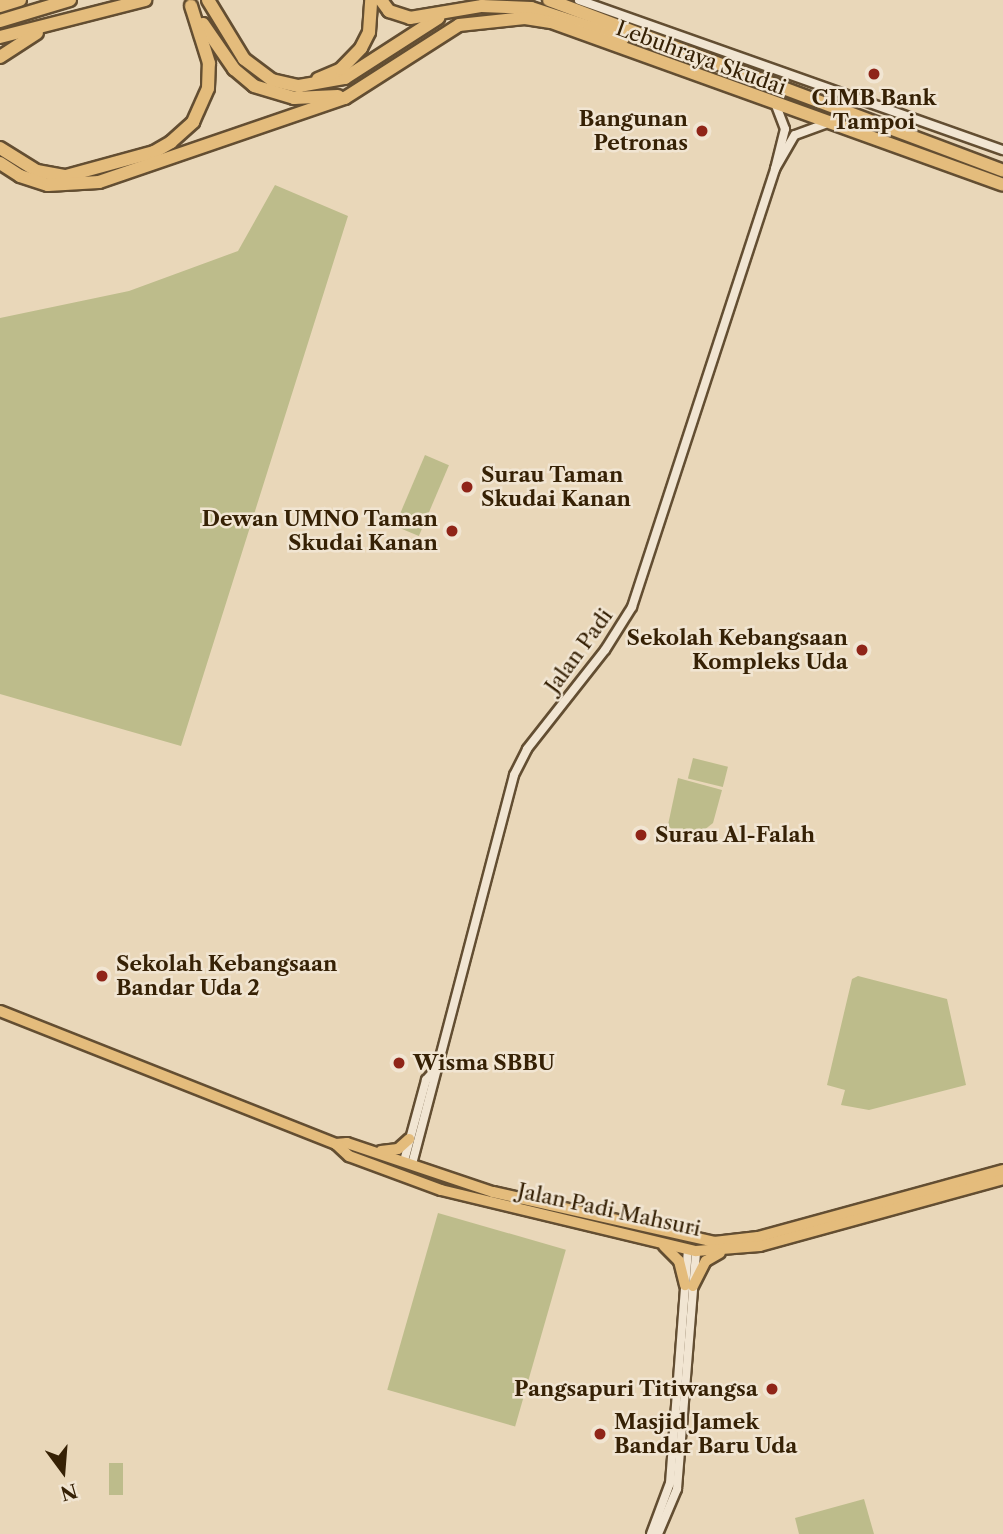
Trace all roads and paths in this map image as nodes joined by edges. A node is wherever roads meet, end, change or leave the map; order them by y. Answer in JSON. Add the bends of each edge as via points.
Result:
{"nodes":[{"id":1,"x":20,"y":0,"type":"edge"},
{"id":2,"x":70,"y":0,"type":"edge"},
{"id":3,"x":145,"y":0,"type":"edge"},
{"id":4,"x":208,"y":0,"type":"edge"},
{"id":5,"x":371,"y":0,"type":"edge"},
{"id":6,"x":381,"y":0,"type":"edge"},
{"id":7,"x":549,"y":0,"type":"edge"},
{"id":8,"x":579,"y":0,"type":"edge"},
{"id":9,"x":190,"y":3,"type":"edge"},
{"id":10,"x":0,"y":6,"type":"edge"},
{"id":11,"x":458,"y":9,"type":"junction"},
{"id":12,"x":0,"y":21,"type":"edge"},
{"id":13,"x":59,"y":23,"type":"junction"},
{"id":14,"x":0,"y":37,"type":"edge"},
{"id":15,"x":687,"y":55,"type":"junction"},
{"id":16,"x":0,"y":57,"type":"edge"},
{"id":17,"x":259,"y":72,"type":"junction"},
{"id":18,"x":356,"y":92,"type":"junction"},
{"id":19,"x":776,"y":106,"type":"junction"},
{"id":20,"x":825,"y":124,"type":"junction"},
{"id":21,"x":0,"y":148,"type":"edge"},
{"id":22,"x":1003,"y":150,"type":"edge"},
{"id":23,"x":0,"y":163,"type":"edge"},
{"id":24,"x":775,"y":169,"type":"junction"},
{"id":25,"x":1003,"y":172,"type":"edge"},
{"id":26,"x":1003,"y":185,"type":"edge"},
{"id":27,"x":0,"y":1011,"type":"edge"},
{"id":28,"x":436,"y":1069,"type":"junction"},
{"id":29,"x":409,"y":1139,"type":"junction"},
{"id":30,"x":340,"y":1148,"type":"junction"},
{"id":31,"x":375,"y":1152,"type":"junction"},
{"id":32,"x":408,"y":1165,"type":"junction"},
{"id":33,"x":1003,"y":1170,"type":"edge"},
{"id":34,"x":1003,"y":1179,"type":"edge"},
{"id":35,"x":458,"y":1194,"type":"junction"},
{"id":36,"x":641,"y":1226,"type":"junction"},
{"id":37,"x":714,"y":1242,"type":"junction"},
{"id":38,"x":660,"y":1243,"type":"junction"},
{"id":39,"x":693,"y":1248,"type":"junction"},
{"id":40,"x":723,"y":1252,"type":"junction"},
{"id":41,"x":689,"y":1285,"type":"junction"},
{"id":42,"x":651,"y":1534,"type":"edge"},
{"id":43,"x":659,"y":1534,"type":"edge"}],
"edges":[{"from":1,"to":10,"type":"highway"},
{"from":2,"to":12,"type":"highway"},
{"from":3,"to":13,"type":"highway"},
{"from":4,"to":17,"type":"highway","via":[[231,43]]},
{"from":5,"to":17,"type":"highway","via":[[369,32],[341,69],[303,81]]},
{"from":6,"to":11,"type":"highway","via":[[389,10],[410,18]]},
{"from":7,"to":15,"type":"highway","name":"Lebuhraya Skudai"},
{"from":8,"to":22,"type":"street"},
{"from":9,"to":18,"type":"highway","via":[[222,54],[254,86],[272,94],[309,98]]},
{"from":9,"to":21,"type":"highway","via":[[209,64],[208,88],[199,113],[184,133],[154,152],[66,176],[37,172]]},
{"from":11,"to":15,"type":"highway","via":[[531,8],[667,53]]},
{"from":11,"to":17,"type":"highway","via":[[333,83],[286,85]]},
{"from":13,"to":14,"type":"highway"},
{"from":13,"to":16,"type":"highway"},
{"from":15,"to":25,"type":"highway","name":"Lebuhraya Skudai"},
{"from":18,"to":19,"type":"highway","name":"Lebuhraya Skudai","via":[[458,25],[525,18],[551,22]]},
{"from":18,"to":23,"type":"highway","name":"Lebuhraya Skudai","via":[[321,108],[89,185],[40,184]]},
{"from":19,"to":20,"type":"highway","name":"Lebuhraya Skudai"},
{"from":19,"to":24,"type":"street","name":"Jalan Padi","via":[[785,123]]},
{"from":20,"to":24,"type":"street","name":"Jalan Padi","via":[[795,135]]},
{"from":20,"to":26,"type":"highway","name":"Lebuhraya Skudai"},
{"from":24,"to":28,"type":"street","name":"Jalan Padi","via":[[632,607],[605,650],[527,749],[514,775]]},
{"from":27,"to":30,"type":"main road","name":"Jalan Padi Mahsuri"},
{"from":28,"to":29,"type":"street","name":"Jalan Padi","via":[[426,1080]]},
{"from":28,"to":32,"type":"street","name":"Jalan Padi"},
{"from":29,"to":31,"type":"main road","via":[[398,1149]]},
{"from":29,"to":32,"type":"street","name":"Jalan Padi"},
{"from":30,"to":31,"type":"main road","name":"Jalan Padi Mahsuri"},
{"from":30,"to":32,"type":"main road"},
{"from":30,"to":35,"type":"main road","name":"Jalan Padi Mahsuri"},
{"from":31,"to":32,"type":"main road","name":"Jalan Padi Mahsuri"},
{"from":32,"to":35,"type":"main road"},
{"from":32,"to":36,"type":"main road","name":"Jalan Padi Mahsuri","via":[[493,1192]]},
{"from":33,"to":37,"type":"main road","name":"Jalan Padi Mahsuri","via":[[758,1237]]},
{"from":34,"to":40,"type":"main road","name":"Jalan Padi Mahsuri"},
{"from":35,"to":38,"type":"main road","name":"Jalan Padi Mahsuri"},
{"from":36,"to":37,"type":"main road","name":"Jalan Padi Mahsuri"},
{"from":36,"to":39,"type":"main road"},
{"from":37,"to":39,"type":"main road"},
{"from":38,"to":39,"type":"main road","name":"Jalan Padi Mahsuri"},
{"from":38,"to":41,"type":"main road","via":[[677,1258]]},
{"from":39,"to":40,"type":"main road","name":"Jalan Padi Mahsuri"},
{"from":39,"to":41,"type":"street"},
{"from":40,"to":41,"type":"main road","via":[[706,1261]]},
{"from":41,"to":42,"type":"street","via":[[670,1483]]},
{"from":41,"to":43,"type":"street","via":[[677,1489]]}]}
